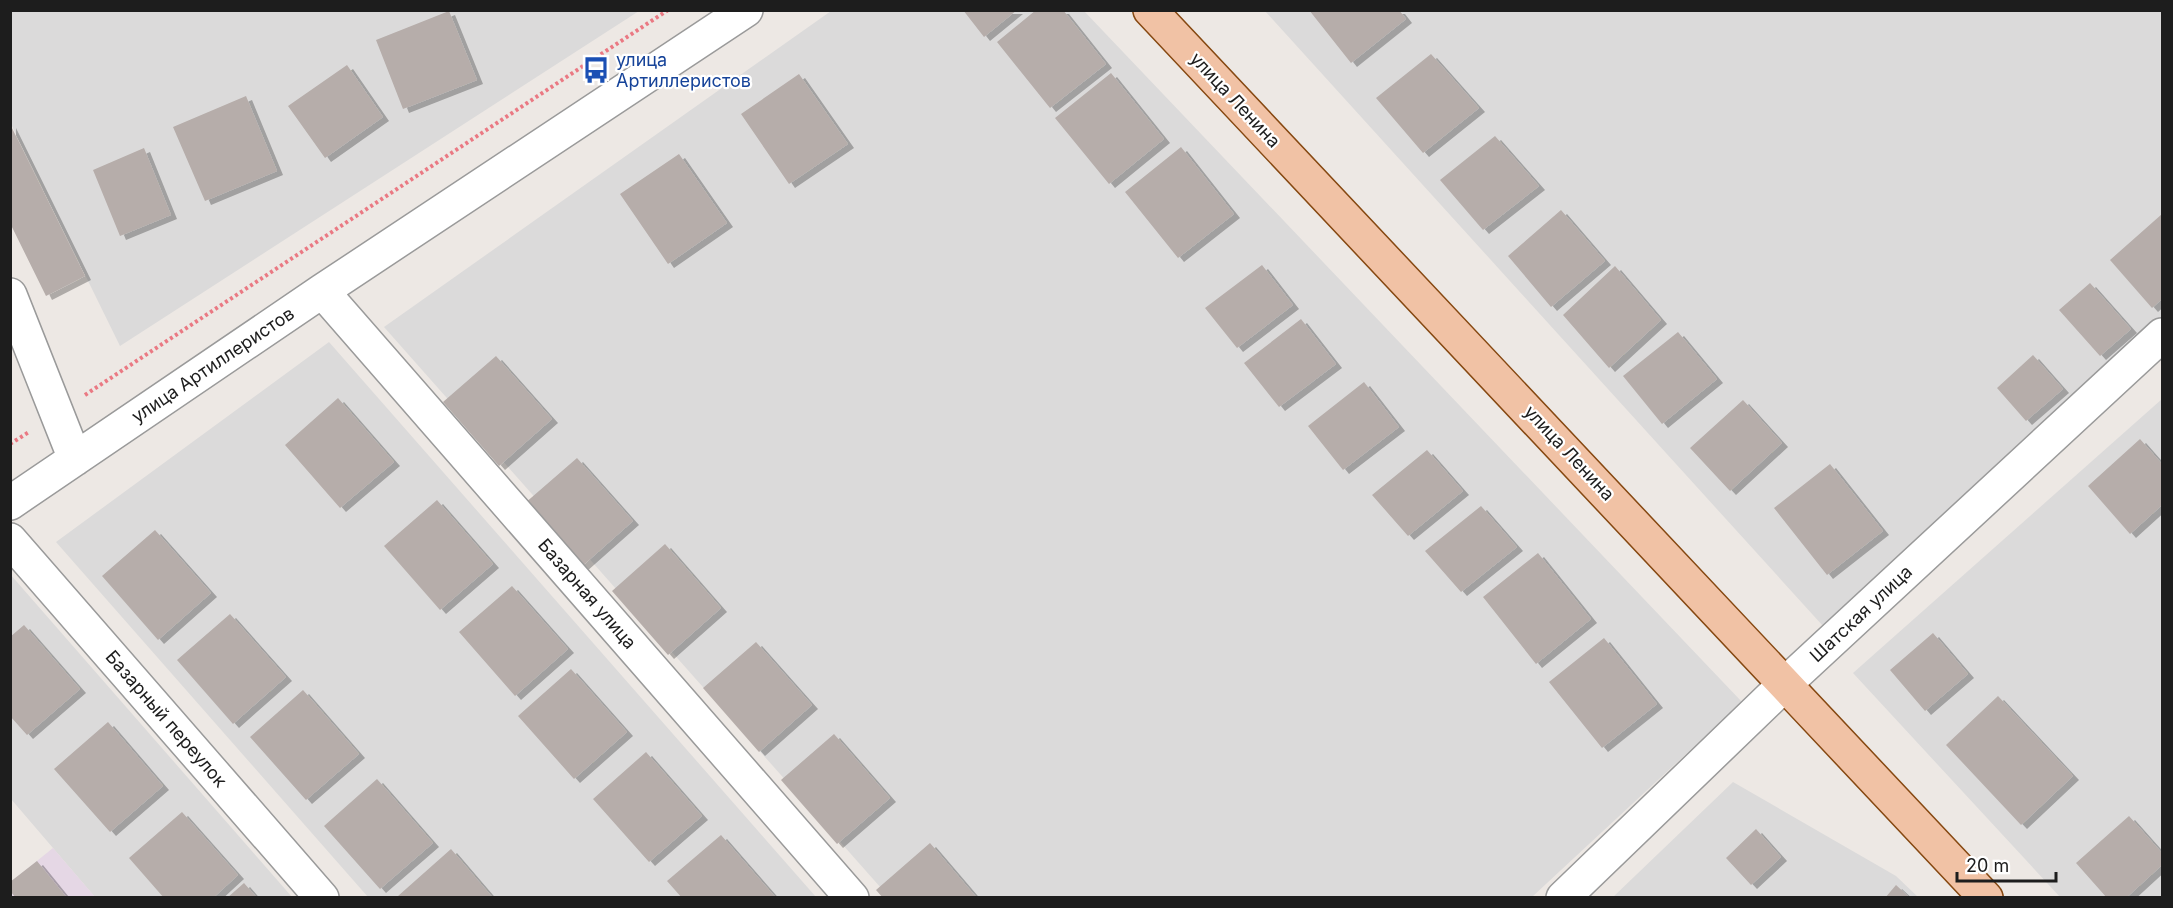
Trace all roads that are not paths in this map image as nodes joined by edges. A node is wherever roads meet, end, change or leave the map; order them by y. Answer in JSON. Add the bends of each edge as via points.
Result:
{"nodes":[{"id":1,"x":746,"y":10,"type":"edge"},
{"id":2,"x":1150,"y":10,"type":"edge"},
{"id":3,"x":322,"y":291,"type":"junction"},
{"id":4,"x":10,"y":295,"type":"edge"},
{"id":5,"x":2163,"y":335,"type":"edge"},
{"id":6,"x":75,"y":459,"type":"junction"},
{"id":7,"x":10,"y":502,"type":"edge"},
{"id":8,"x":10,"y":540,"type":"edge"},
{"id":9,"x":1786,"y":683,"type":"junction"},
{"id":10,"x":322,"y":897,"type":"edge"},
{"id":11,"x":852,"y":897,"type":"edge"},
{"id":12,"x":1563,"y":897,"type":"edge"},
{"id":13,"x":1986,"y":897,"type":"edge"}],
"edges":[{"from":1,"to":3,"type":"street","name":"улица Артиллеристов"},
{"from":2,"to":9,"type":"main road","name":"улица Ленина"},
{"from":3,"to":6,"type":"street","name":"улица Артиллеристов"},
{"from":3,"to":11,"type":"street","name":"Базарная улица"},
{"from":4,"to":6,"type":"street"},
{"from":5,"to":9,"type":"street","name":"Шатская улица"},
{"from":6,"to":7,"type":"street","name":"улица Артиллеристов"},
{"from":8,"to":10,"type":"street","name":"Базарный переулок"},
{"from":9,"to":12,"type":"street","name":"Шатская улица"},
{"from":9,"to":13,"type":"main road","name":"улица Ленина"}]}
